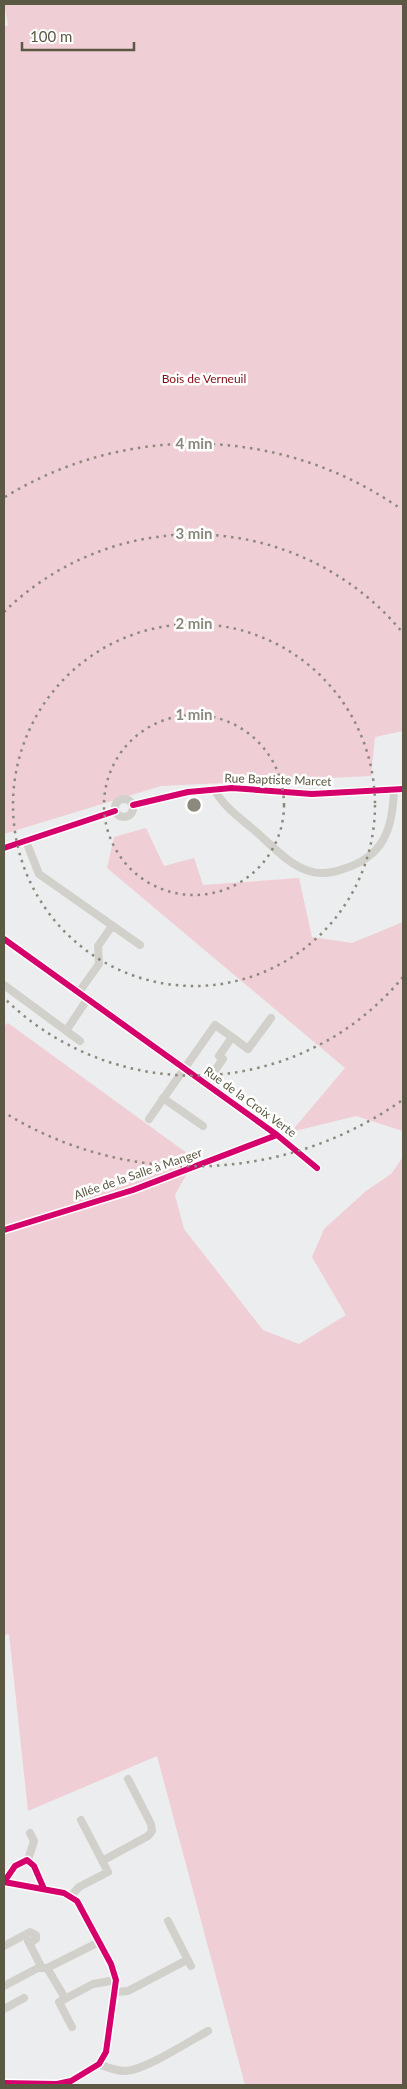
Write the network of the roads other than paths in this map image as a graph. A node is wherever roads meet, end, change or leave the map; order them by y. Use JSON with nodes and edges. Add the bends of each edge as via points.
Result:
{"nodes":[{"id":1,"x":403,"y":788,"type":"edge"},
{"id":2,"x":214,"y":789,"type":"junction"},
{"id":3,"x":394,"y":789,"type":"junction"},
{"id":4,"x":133,"y":805,"type":"junction"},
{"id":5,"x":115,"y":811,"type":"junction"},
{"id":6,"x":26,"y":841,"type":"junction"},
{"id":7,"x":4,"y":848,"type":"edge"},
{"id":8,"x":112,"y":926,"type":"junction"},
{"id":9,"x":4,"y":939,"type":"edge"},
{"id":10,"x":140,"y":944,"type":"dead end"},
{"id":11,"x":4,"y":986,"type":"edge"},
{"id":12,"x":79,"y":992,"type":"junction"},
{"id":13,"x":88,"y":998,"type":"junction"},
{"id":14,"x":271,"y":1018,"type":"dead end"},
{"id":15,"x":66,"y":1031,"type":"junction"},
{"id":16,"x":232,"y":1038,"type":"junction"},
{"id":17,"x":80,"y":1041,"type":"dead end"},
{"id":18,"x":154,"y":1046,"type":"tunnel mouth"},
{"id":19,"x":168,"y":1056,"type":"tunnel mouth"},
{"id":20,"x":184,"y":1068,"type":"junction"},
{"id":21,"x":206,"y":1083,"type":"junction"},
{"id":22,"x":163,"y":1098,"type":"junction"},
{"id":23,"x":149,"y":1119,"type":"dead end"},
{"id":24,"x":203,"y":1126,"type":"dead end"},
{"id":25,"x":277,"y":1135,"type":"junction"},
{"id":26,"x":317,"y":1168,"type":"dead end"},
{"id":27,"x":4,"y":1230,"type":"edge"},
{"id":28,"x":128,"y":1780,"type":"dead end"},
{"id":29,"x":81,"y":1820,"type":"dead end"},
{"id":30,"x":30,"y":1833,"type":"dead end"},
{"id":31,"x":28,"y":1860,"type":"junction"},
{"id":32,"x":102,"y":1861,"type":"junction"},
{"id":33,"x":4,"y":1882,"type":"edge"},
{"id":34,"x":44,"y":1889,"type":"junction"},
{"id":35,"x":70,"y":1897,"type":"junction"},
{"id":36,"x":168,"y":1921,"type":"dead end"},
{"id":37,"x":99,"y":1942,"type":"junction"},
{"id":38,"x":4,"y":1946,"type":"edge"},
{"id":39,"x":44,"y":1968,"type":"junction"},
{"id":40,"x":116,"y":1980,"type":"junction"},
{"id":41,"x":4,"y":1986,"type":"edge"},
{"id":42,"x":115,"y":1992,"type":"junction"},
{"id":43,"x":24,"y":1998,"type":"dead end"},
{"id":44,"x":65,"y":1998,"type":"junction"},
{"id":45,"x":4,"y":2008,"type":"edge"},
{"id":46,"x":72,"y":2027,"type":"dead end"},
{"id":47,"x":208,"y":2032,"type":"dead end"},
{"id":48,"x":100,"y":2064,"type":"junction"},
{"id":49,"x":4,"y":2083,"type":"edge"}],
"edges":[{"from":1,"to":3,"type":"street","name":"Rue Baptiste Marcet"},
{"from":2,"to":3,"type":"street","name":"Rue Baptiste Marcet","via":[[312,794]]},
{"from":2,"to":3,"type":"street","via":[[242,819],[294,864],[310,872],[325,874],[361,862],[379,846],[393,816]]},
{"from":2,"to":4,"type":"street","name":"Rue Baptiste Marcet"},
{"from":4,"to":5,"type":"street","name":"Rue Baptiste Marcet","via":[[127,817]]},
{"from":4,"to":5,"type":"street","name":"Rue Baptiste Marcet","via":[[128,799],[121,799],[116,803]]},
{"from":5,"to":6,"type":"street","name":"Rue Baptiste Marcet"},
{"from":6,"to":7,"type":"street","name":"Rue Baptiste Marcet"},
{"from":6,"to":8,"type":"street","via":[[39,874]]},
{"from":8,"to":10,"type":"street"},
{"from":8,"to":12,"type":"street","via":[[98,946],[99,964]]},
{"from":9,"to":12,"type":"street"},
{"from":11,"to":15,"type":"street"},
{"from":12,"to":13,"type":"street"},
{"from":13,"to":15,"type":"street"},
{"from":13,"to":18,"type":"street"},
{"from":14,"to":16,"type":"street","via":[[248,1049]]},
{"from":15,"to":17,"type":"street"},
{"from":16,"to":20,"type":"street","via":[[215,1025]]},
{"from":16,"to":21,"type":"street","via":[[219,1056],[223,1059]]},
{"from":19,"to":20,"type":"street","name":"Rue de la Croix Verte"},
{"from":20,"to":21,"type":"street","name":"Rue de la Croix Verte"},
{"from":20,"to":22,"type":"street"},
{"from":21,"to":25,"type":"street","name":"Rue de la Croix Verte"},
{"from":22,"to":23,"type":"street"},
{"from":22,"to":24,"type":"street"},
{"from":25,"to":26,"type":"street","name":"Rue de la Croix Verte"},
{"from":25,"to":27,"type":"street","name":"Allée de la Salle à Manger","via":[[133,1190]]},
{"from":28,"to":32,"type":"street","via":[[152,1831]]},
{"from":29,"to":32,"type":"street"},
{"from":30,"to":31,"type":"street","via":[[34,1841]]},
{"from":31,"to":33,"type":"street","via":[[15,1866]]},
{"from":31,"to":34,"type":"street"},
{"from":32,"to":35,"type":"street","via":[[108,1872],[79,1887]]},
{"from":33,"to":34,"type":"street"},
{"from":34,"to":35,"type":"street"},
{"from":35,"to":37,"type":"street","via":[[77,1901]]},
{"from":36,"to":42,"type":"street","via":[[189,1963],[128,1991]]},
{"from":37,"to":39,"type":"street"},
{"from":37,"to":40,"type":"street"},
{"from":38,"to":39,"type":"street","via":[[25,1935]]},
{"from":39,"to":41,"type":"street"},
{"from":39,"to":44,"type":"street"},
{"from":40,"to":42,"type":"street"},
{"from":40,"to":44,"type":"street","via":[[93,1984]]},
{"from":42,"to":48,"type":"street","via":[[106,2052]]},
{"from":43,"to":45,"type":"street"},
{"from":44,"to":46,"type":"street","via":[[59,2002]]},
{"from":47,"to":48,"type":"street","via":[[144,2066],[127,2071],[112,2070]]},
{"from":48,"to":49,"type":"street","via":[[71,2081],[57,2084]]}]}
